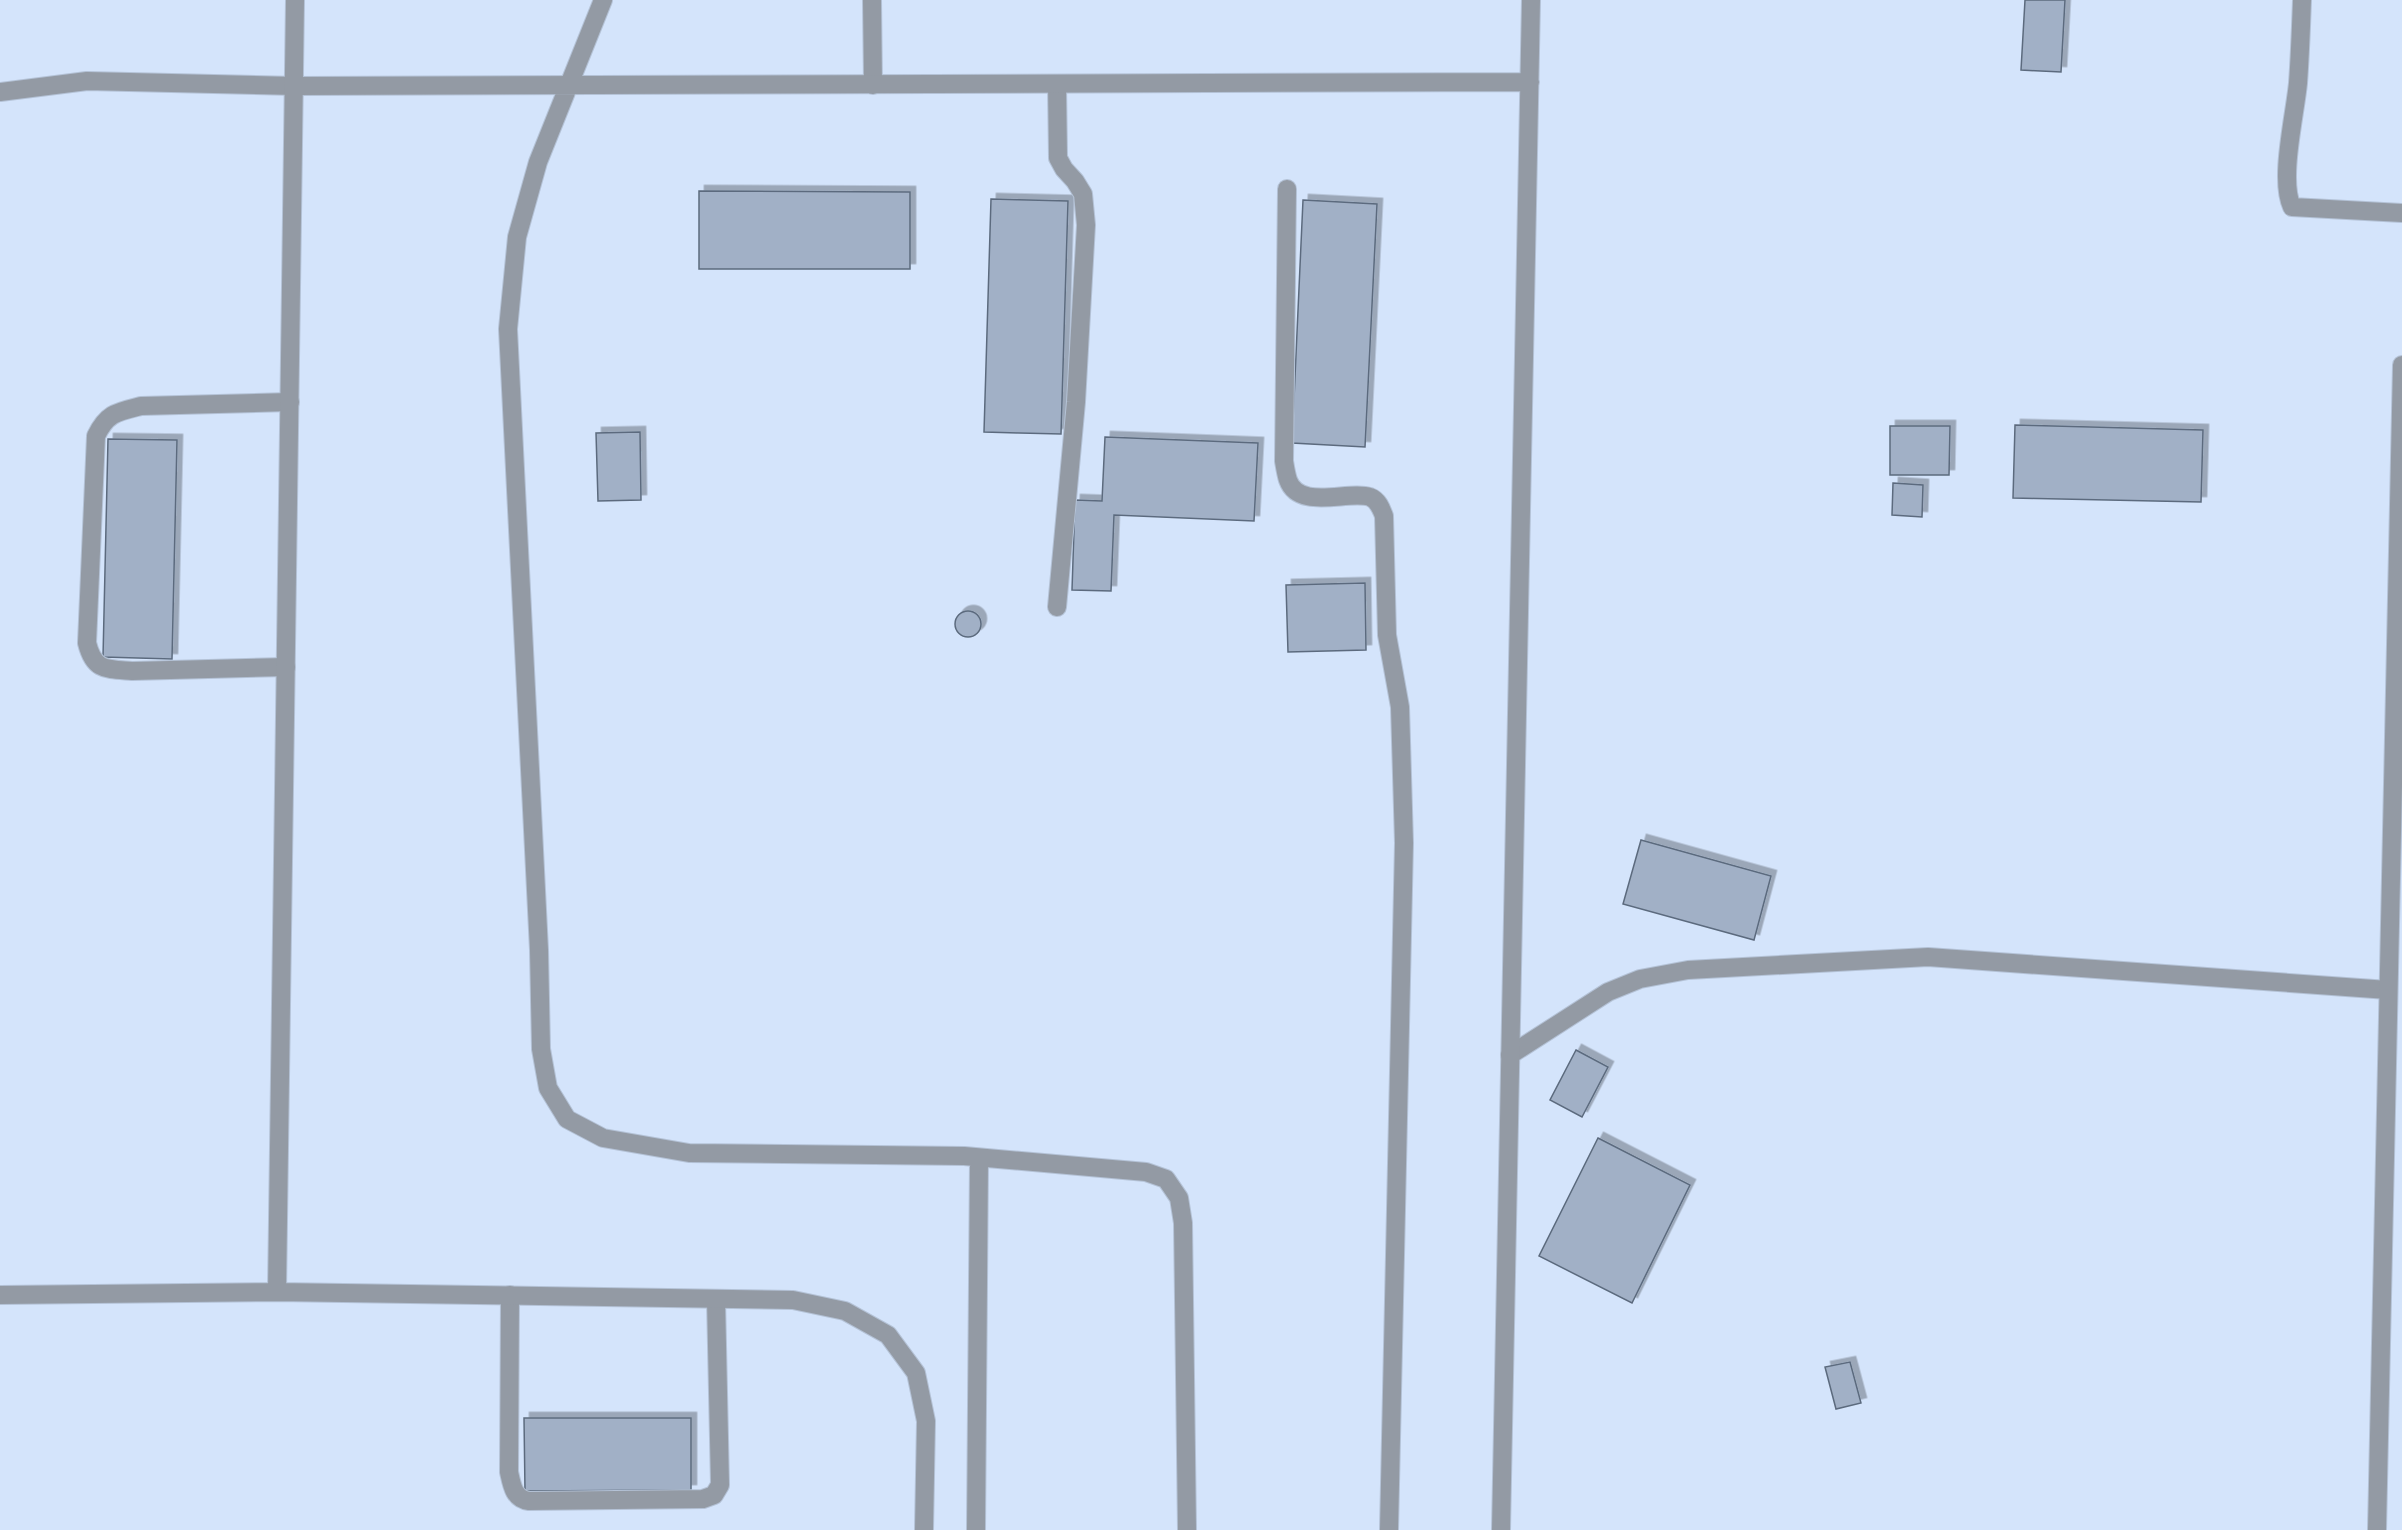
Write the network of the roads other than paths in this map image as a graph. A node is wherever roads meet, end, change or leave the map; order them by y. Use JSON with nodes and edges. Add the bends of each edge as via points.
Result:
{"nodes":[{"id":1,"x":295,"y":0,"type":"edge"},
{"id":2,"x":603,"y":0,"type":"edge"},
{"id":3,"x":872,"y":0,"type":"edge"},
{"id":4,"x":1531,"y":0,"type":"edge"},
{"id":5,"x":2302,"y":0,"type":"edge"},
{"id":6,"x":1530,"y":82,"type":"junction"},
{"id":7,"x":1057,"y":84,"type":"junction"},
{"id":8,"x":873,"y":85,"type":"junction"},
{"id":9,"x":295,"y":86,"type":"junction"},
{"id":10,"x":570,"y":86,"type":"junction"},
{"id":11,"x":0,"y":92,"type":"edge"},
{"id":12,"x":1287,"y":189,"type":"dead end"},
{"id":13,"x":2402,"y":213,"type":"edge"},
{"id":14,"x":2402,"y":364,"type":"edge"},
{"id":15,"x":290,"y":402,"type":"junction"},
{"id":16,"x":1057,"y":607,"type":"dead end"},
{"id":17,"x":286,"y":667,"type":"junction"},
{"id":18,"x":2388,"y":990,"type":"junction"},
{"id":19,"x":1510,"y":1054,"type":"junction"},
{"id":20,"x":979,"y":1158,"type":"junction"},
{"id":21,"x":277,"y":1292,"type":"junction"},
{"id":22,"x":0,"y":1295,"type":"edge"},
{"id":23,"x":510,"y":1295,"type":"junction"},
{"id":24,"x":716,"y":1299,"type":"junction"},
{"id":25,"x":924,"y":1530,"type":"edge"},
{"id":26,"x":976,"y":1530,"type":"edge"},
{"id":27,"x":1187,"y":1530,"type":"edge"},
{"id":28,"x":1389,"y":1530,"type":"edge"},
{"id":29,"x":1501,"y":1530,"type":"edge"},
{"id":30,"x":2376,"y":1530,"type":"edge"}],
"edges":[{"from":1,"to":9,"type":"street"},
{"from":2,"to":10,"type":"street"},
{"from":3,"to":8,"type":"street"},
{"from":4,"to":6,"type":"street"},
{"from":5,"to":13,"type":"street","via":[[2288,199],[2298,209]]},
{"from":6,"to":7,"type":"street"},
{"from":6,"to":19,"type":"street"},
{"from":7,"to":8,"type":"street"},
{"from":7,"to":16,"type":"street","via":[[1058,158],[1083,194],[1086,225],[1076,402]]},
{"from":8,"to":10,"type":"street"},
{"from":9,"to":10,"type":"street"},
{"from":9,"to":11,"type":"street","via":[[87,81]]},
{"from":9,"to":15,"type":"street"},
{"from":10,"to":20,"type":"street","via":[[538,162],[517,237],[508,330],[540,950],[541,1049],[548,1088],[567,1119],[603,1138],[689,1153]]},
{"from":12,"to":28,"type":"street","via":[[1284,461],[1288,481],[1296,492],[1308,496],[1370,497],[1379,504],[1384,516],[1388,635],[1400,707],[1404,843]]},
{"from":14,"to":18,"type":"street"},
{"from":15,"to":17,"type":"street"},
{"from":15,"to":17,"type":"street","via":[[141,406],[118,411],[103,421],[96,436],[87,643],[91,657],[109,669]]},
{"from":17,"to":21,"type":"street"},
{"from":18,"to":19,"type":"street","via":[[1928,957],[1688,970],[1640,979],[1608,992]]},
{"from":18,"to":30,"type":"street"},
{"from":19,"to":29,"type":"street"},
{"from":20,"to":26,"type":"street"},
{"from":20,"to":27,"type":"street","via":[[1146,1172],[1166,1179],[1179,1198],[1183,1223]]},
{"from":21,"to":22,"type":"street"},
{"from":21,"to":23,"type":"street"},
{"from":23,"to":24,"type":"street"},
{"from":23,"to":24,"type":"street","via":[[509,1472],[516,1495],[529,1501],[703,1499],[714,1495],[720,1485]]},
{"from":24,"to":25,"type":"street","via":[[793,1300],[845,1311],[888,1335],[916,1373],[926,1421]]}]}
